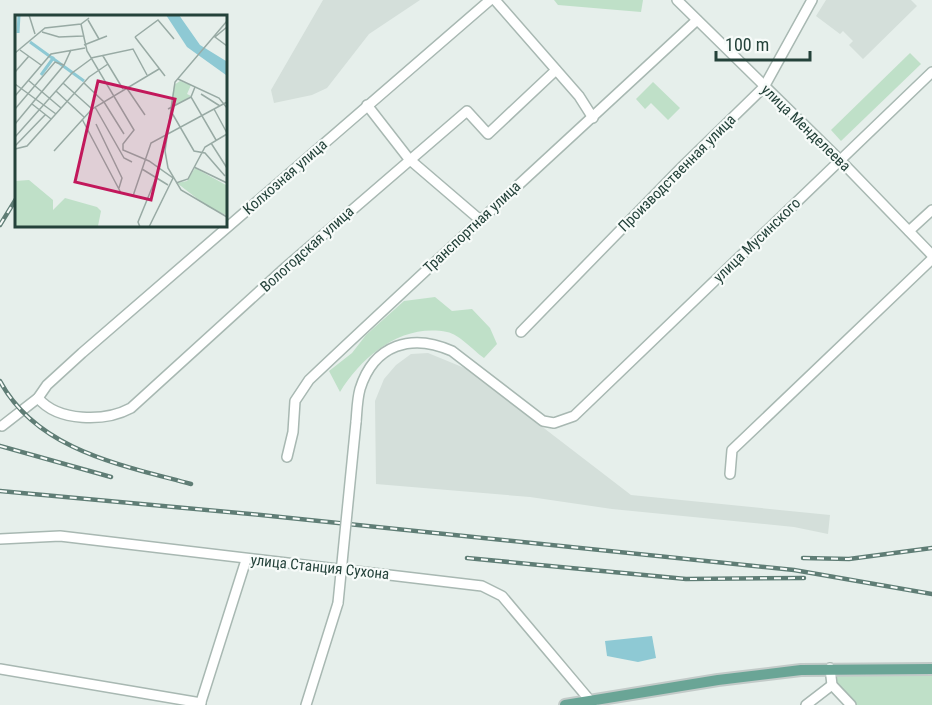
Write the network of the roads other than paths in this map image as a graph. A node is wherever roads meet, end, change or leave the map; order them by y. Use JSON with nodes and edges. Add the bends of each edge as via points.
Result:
{"nodes":[{"id":1,"x":492,"y":0,"type":"edge"},
{"id":2,"x":677,"y":0,"type":"edge"},
{"id":3,"x":812,"y":0,"type":"edge"},
{"id":4,"x":697,"y":20,"type":"junction"},
{"id":5,"x":556,"y":70,"type":"junction"},
{"id":6,"x":932,"y":72,"type":"edge"},
{"id":7,"x":764,"y":87,"type":"junction"},
{"id":8,"x":367,"y":105,"type":"junction"},
{"id":9,"x":593,"y":118,"type":"junction"},
{"id":10,"x":409,"y":159,"type":"junction"},
{"id":11,"x":840,"y":160,"type":"junction"},
{"id":12,"x":932,"y":210,"type":"edge"},
{"id":13,"x":480,"y":219,"type":"junction"},
{"id":14,"x":909,"y":231,"type":"junction"},
{"id":15,"x":932,"y":257,"type":"edge"},
{"id":16,"x":521,"y":332,"type":"dead end"},
{"id":17,"x":38,"y":398,"type":"junction"},
{"id":18,"x":2,"y":426,"type":"dead end"},
{"id":19,"x":287,"y":457,"type":"dead end"},
{"id":20,"x":730,"y":474,"type":"dead end"},
{"id":21,"x":0,"y":539,"type":"edge"},
{"id":22,"x":246,"y":560,"type":"junction"},
{"id":23,"x":830,"y":668,"type":"junction"},
{"id":24,"x":0,"y":669,"type":"edge"},
{"id":25,"x":932,"y":669,"type":"edge"},
{"id":26,"x":832,"y":685,"type":"junction"},
{"id":27,"x":592,"y":703,"type":"edge"},
{"id":28,"x":200,"y":704,"type":"edge"},
{"id":29,"x":306,"y":705,"type":"edge"},
{"id":30,"x":565,"y":705,"type":"edge"},
{"id":31,"x":806,"y":705,"type":"edge"},
{"id":32,"x":851,"y":705,"type":"edge"}],
"edges":[{"from":1,"to":5,"type":"street"},
{"from":1,"to":8,"type":"street","name":"Колхозная улица"},
{"from":2,"to":4,"type":"street","name":"улица Менделеева"},
{"from":3,"to":7,"type":"street","name":"Производственная улица"},
{"from":4,"to":7,"type":"street","name":"улица Менделеева"},
{"from":4,"to":9,"type":"street","name":"Транспортная улица"},
{"from":5,"to":9,"type":"street"},
{"from":5,"to":10,"type":"street","name":"Вологодская улица","via":[[488,135],[467,111]]},
{"from":6,"to":11,"type":"street","name":"улица Мусинского"},
{"from":7,"to":11,"type":"street","name":"улица Менделеева"},
{"from":7,"to":16,"type":"street","name":"Производственная улица"},
{"from":8,"to":10,"type":"street"},
{"from":8,"to":17,"type":"street","name":"Колхозная улица","via":[[82,353]]},
{"from":9,"to":13,"type":"street","name":"Транспортная улица"},
{"from":10,"to":13,"type":"street"},
{"from":10,"to":17,"type":"street","name":"Вологодская улица","via":[[130,408],[87,417],[51,409]]},
{"from":11,"to":14,"type":"street","name":"улица Менделеева"},
{"from":11,"to":29,"type":"street","name":"улица Мусинского","bridge":true,"via":[[582,408],[563,421],[543,421],[526,411],[472,365],[435,343],[397,345],[381,355],[367,371],[360,391],[338,603]]},
{"from":12,"to":14,"type":"street"},
{"from":13,"to":19,"type":"street","name":"Транспортная улица","via":[[309,380],[295,401]]},
{"from":14,"to":15,"type":"street","name":"улица Менделеева"},
{"from":15,"to":20,"type":"street","name":"улица Менделеева","via":[[732,450]]},
{"from":17,"to":18,"type":"street","name":"Колхозная улица"},
{"from":21,"to":22,"type":"street","name":"улица Станция Сухона","via":[[60,536]]},
{"from":22,"to":27,"type":"street","name":"улица Станция Сухона","via":[[493,589]]},
{"from":22,"to":28,"type":"street"},
{"from":23,"to":25,"type":"main road"},
{"from":23,"to":26,"type":"street"},
{"from":23,"to":27,"type":"main road","via":[[718,680]]},
{"from":24,"to":28,"type":"street"},
{"from":26,"to":31,"type":"street"},
{"from":26,"to":32,"type":"street"},
{"from":27,"to":30,"type":"main road"}]}
